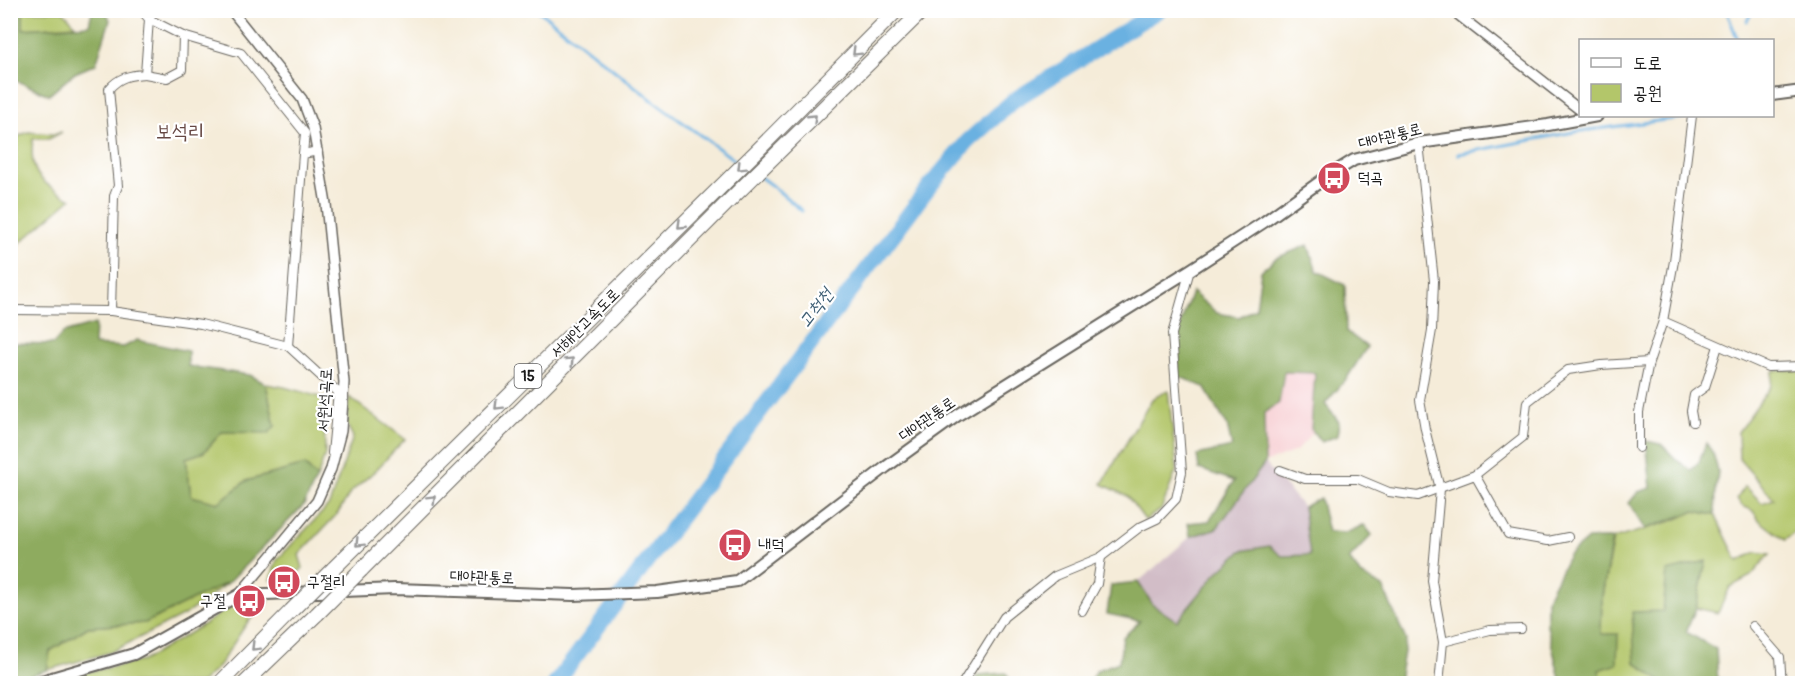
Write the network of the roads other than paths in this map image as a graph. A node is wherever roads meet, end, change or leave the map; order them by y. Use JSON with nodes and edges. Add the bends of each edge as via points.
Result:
{"nodes":[{"id":1,"x":141,"y":10,"type":"edge"},
{"id":2,"x":153,"y":10,"type":"edge"},
{"id":3,"x":231,"y":10,"type":"edge"},
{"id":4,"x":897,"y":10,"type":"edge"},
{"id":5,"x":923,"y":10,"type":"edge"},
{"id":6,"x":1452,"y":10,"type":"edge"},
{"id":7,"x":149,"y":20,"type":"junction"},
{"id":8,"x":183,"y":36,"type":"junction"},
{"id":9,"x":145,"y":74,"type":"junction"},
{"id":10,"x":1803,"y":91,"type":"edge"},
{"id":11,"x":1774,"y":95,"type":"edge"},
{"id":12,"x":1579,"y":108,"type":"edge"},
{"id":13,"x":1583,"y":117,"type":"edge"},
{"id":14,"x":1691,"y":118,"type":"edge"},
{"id":15,"x":309,"y":130,"type":"junction"},
{"id":16,"x":1419,"y":143,"type":"junction"},
{"id":17,"x":318,"y":151,"type":"junction"},
{"id":18,"x":303,"y":154,"type":"junction"},
{"id":19,"x":1190,"y":270,"type":"junction"},
{"id":20,"x":10,"y":310,"type":"edge"},
{"id":21,"x":111,"y":311,"type":"junction"},
{"id":22,"x":1663,"y":321,"type":"junction"},
{"id":23,"x":288,"y":346,"type":"junction"},
{"id":24,"x":1718,"y":346,"type":"junction"},
{"id":25,"x":1649,"y":362,"type":"junction"},
{"id":26,"x":1803,"y":366,"type":"edge"},
{"id":27,"x":1693,"y":422,"type":"dead end"},
{"id":28,"x":1639,"y":448,"type":"dead end"},
{"id":29,"x":330,"y":469,"type":"junction"},
{"id":30,"x":1280,"y":470,"type":"dead end"},
{"id":31,"x":1475,"y":475,"type":"junction"},
{"id":32,"x":1440,"y":489,"type":"junction"},
{"id":33,"x":1568,"y":537,"type":"dead end"},
{"id":34,"x":1101,"y":557,"type":"junction"},
{"id":35,"x":239,"y":595,"type":"junction"},
{"id":36,"x":1082,"y":611,"type":"dead end"},
{"id":37,"x":1753,"y":626,"type":"dead end"},
{"id":38,"x":1521,"y":629,"type":"dead end"},
{"id":39,"x":1443,"y":642,"type":"junction"},
{"id":40,"x":31,"y":684,"type":"edge"},
{"id":41,"x":219,"y":684,"type":"edge"},
{"id":42,"x":244,"y":684,"type":"edge"},
{"id":43,"x":962,"y":684,"type":"edge"},
{"id":44,"x":1439,"y":684,"type":"edge"},
{"id":45,"x":1782,"y":684,"type":"edge"}],
"edges":[{"from":1,"to":7,"type":"street"},
{"from":2,"to":7,"type":"street"},
{"from":3,"to":15,"type":"street","name":"서원석곡로","via":[[302,99]]},
{"from":4,"to":41,"type":"highway","name":"서해안고속도로","number":"15","one_way":true,"bridge":true},
{"from":42,"to":5,"type":"highway","name":"서해안고속도로","number":"15","one_way":true,"bridge":true},
{"from":6,"to":12,"type":"street"},
{"from":7,"to":8,"type":"street"},
{"from":7,"to":9,"type":"street"},
{"from":8,"to":9,"type":"street","via":[[182,70],[167,78]]},
{"from":8,"to":15,"type":"street","via":[[241,53]]},
{"from":9,"to":21,"type":"street","via":[[129,75],[109,89],[118,186],[114,196]]},
{"from":10,"to":11,"type":"main road"},
{"from":13,"to":16,"type":"main road","name":"대야관통로"},
{"from":14,"to":22,"type":"street"},
{"from":15,"to":17,"type":"street","name":"서원석곡로"},
{"from":15,"to":18,"type":"street"},
{"from":16,"to":19,"type":"main road","name":"대야관통로","via":[[1354,160]]},
{"from":16,"to":32,"type":"street","via":[[1434,281],[1432,330],[1420,400]]},
{"from":17,"to":18,"type":"street"},
{"from":17,"to":29,"type":"street","name":"서원석곡로","via":[[344,382],[341,431]]},
{"from":18,"to":23,"type":"street"},
{"from":19,"to":34,"type":"street","via":[[1172,334],[1182,472],[1176,499],[1157,519]]},
{"from":19,"to":35,"type":"main road","name":"대야관통로","via":[[958,415],[737,581],[657,592],[395,589]]},
{"from":20,"to":21,"type":"street"},
{"from":21,"to":23,"type":"street","via":[[201,324]]},
{"from":22,"to":24,"type":"street"},
{"from":22,"to":25,"type":"street"},
{"from":23,"to":29,"type":"street","via":[[338,392]]},
{"from":24,"to":26,"type":"street","via":[[1768,367]]},
{"from":24,"to":27,"type":"street","via":[[1705,387],[1694,395],[1690,411]]},
{"from":25,"to":28,"type":"street","via":[[1639,412]]},
{"from":25,"to":31,"type":"street","via":[[1568,370],[1527,402],[1523,437]]},
{"from":29,"to":35,"type":"street","name":"서원석곡로","via":[[317,501]]},
{"from":30,"to":32,"type":"street","via":[[1305,479],[1358,479],[1389,492],[1418,496]]},
{"from":31,"to":32,"type":"street"},
{"from":31,"to":33,"type":"street","via":[[1508,534],[1548,541]]},
{"from":32,"to":39,"type":"street","via":[[1432,581]]},
{"from":34,"to":36,"type":"street","via":[[1097,584]]},
{"from":34,"to":43,"type":"street","via":[[1055,576],[1004,616]]},
{"from":35,"to":40,"type":"main road","name":"서원석곡로","via":[[134,654]]},
{"from":37,"to":45,"type":"street","via":[[1780,657]]},
{"from":38,"to":39,"type":"street","via":[[1490,630]]},
{"from":39,"to":44,"type":"street"}]}
